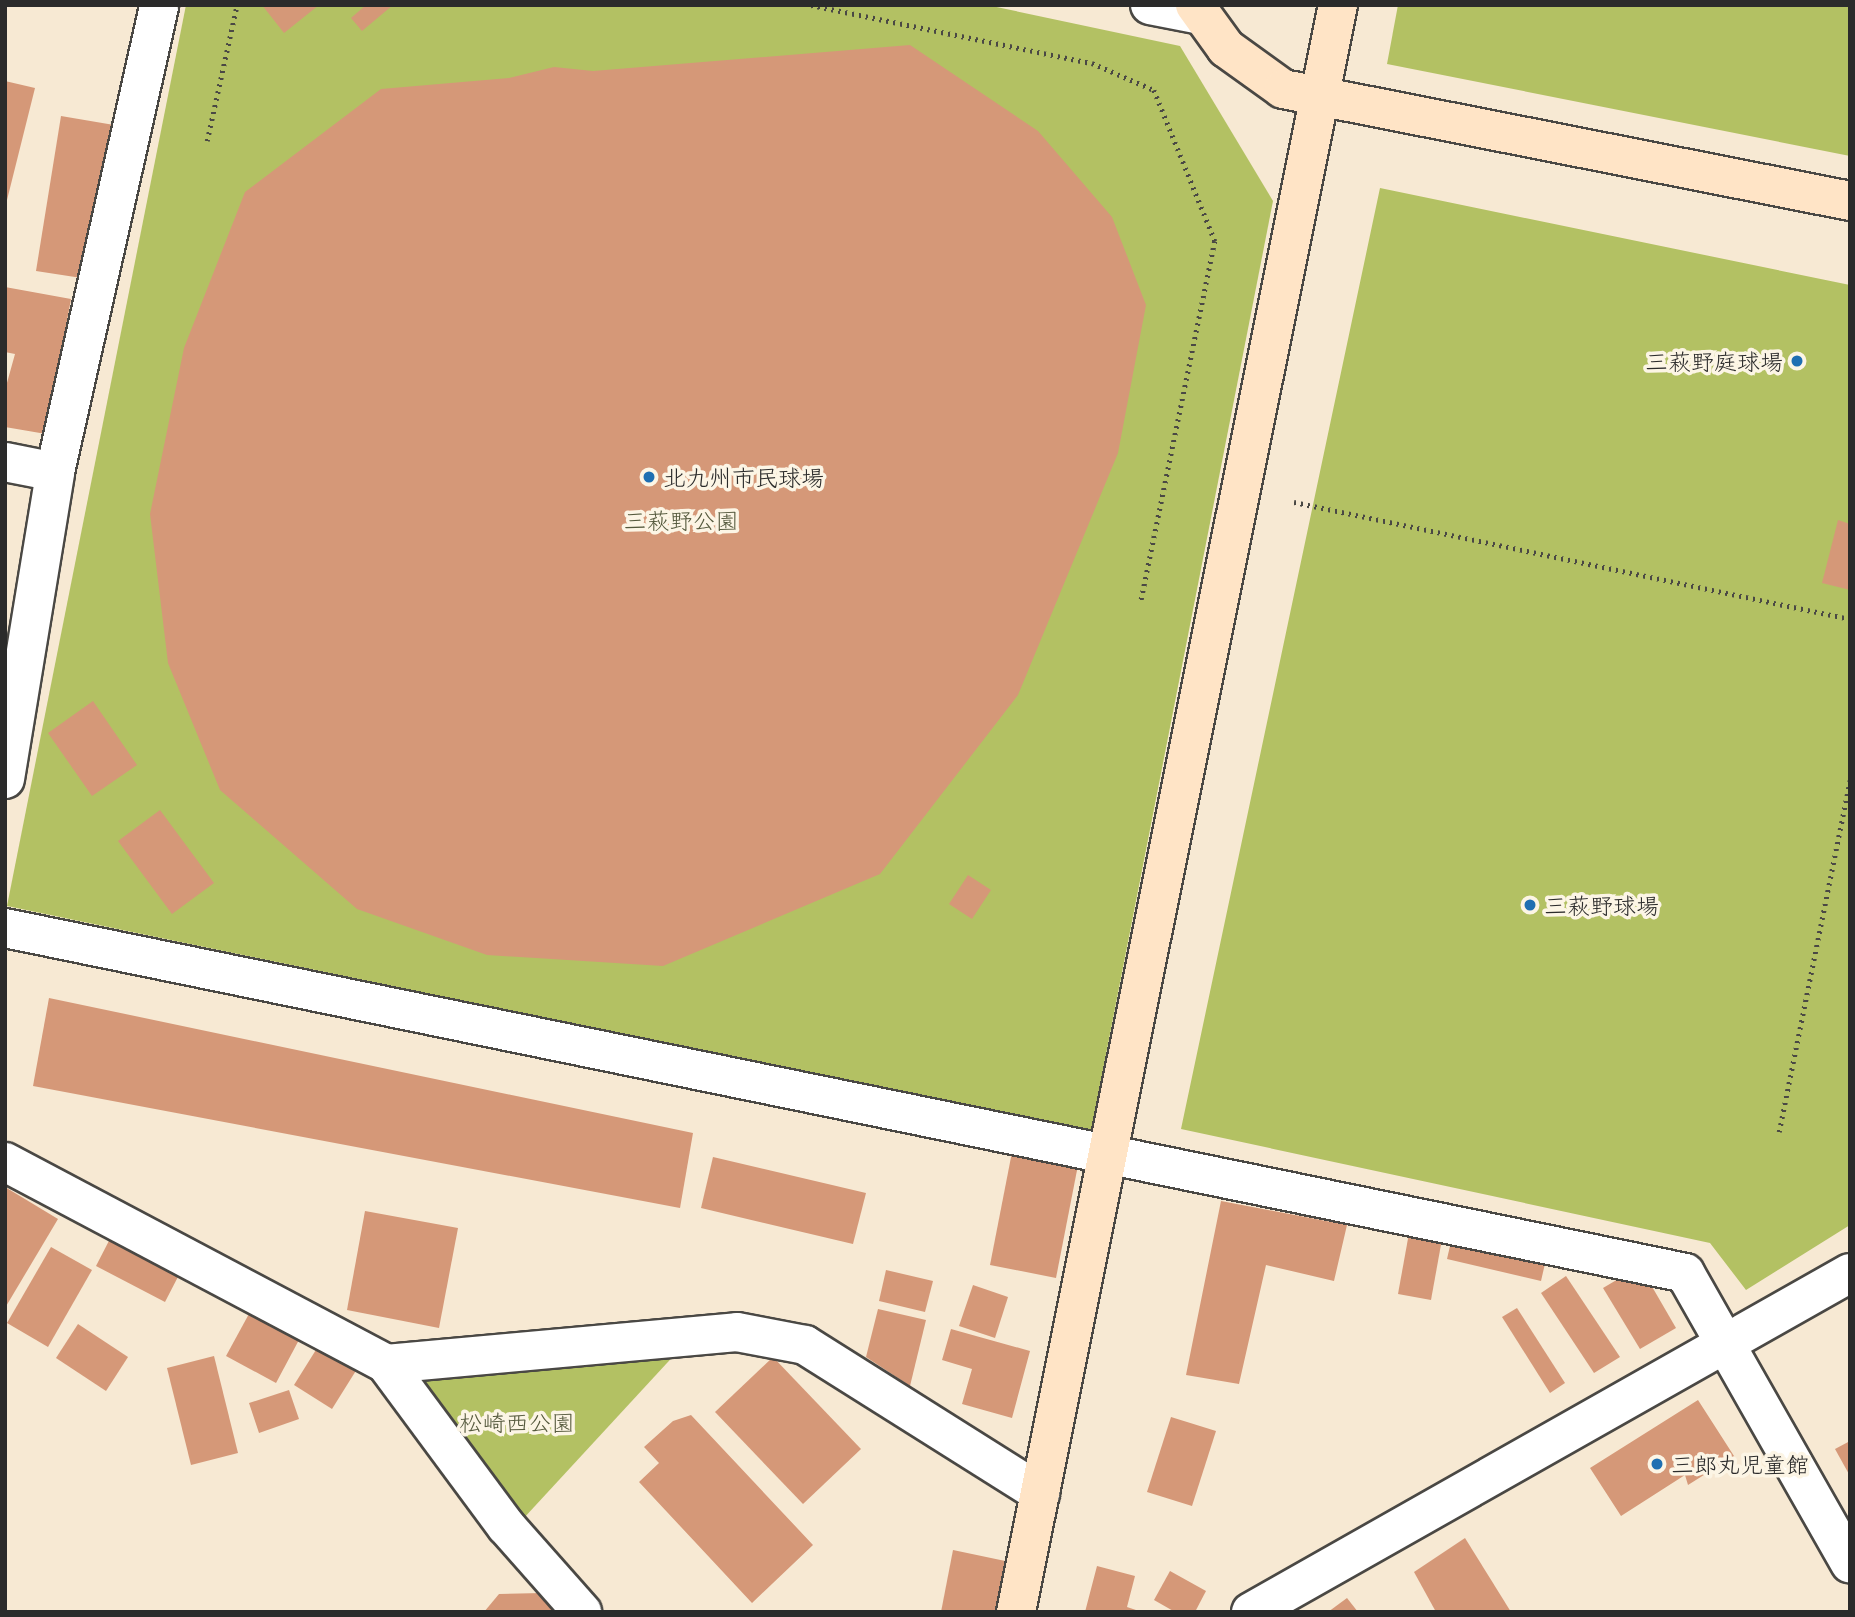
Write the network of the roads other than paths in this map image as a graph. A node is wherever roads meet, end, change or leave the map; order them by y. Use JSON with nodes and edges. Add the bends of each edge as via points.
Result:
{"nodes":[{"id":1,"x":159,"y":5,"type":"edge"},
{"id":2,"x":1150,"y":5,"type":"edge"},
{"id":3,"x":1338,"y":5,"type":"edge"},
{"id":4,"x":1197,"y":10,"type":"edge"},
{"id":5,"x":1318,"y":100,"type":"junction"},
{"id":6,"x":1850,"y":201,"type":"edge"},
{"id":7,"x":5,"y":462,"type":"edge"},
{"id":8,"x":55,"y":472,"type":"junction"},
{"id":9,"x":10,"y":696,"type":"edge"},
{"id":10,"x":5,"y":779,"type":"edge"},
{"id":11,"x":5,"y":928,"type":"edge"},
{"id":12,"x":1107,"y":1153,"type":"junction"},
{"id":13,"x":5,"y":1162,"type":"edge"},
{"id":14,"x":1850,"y":1273,"type":"edge"},
{"id":15,"x":1727,"y":1346,"type":"junction"},
{"id":16,"x":386,"y":1364,"type":"junction"},
{"id":17,"x":1040,"y":1493,"type":"junction"},
{"id":18,"x":1850,"y":1563,"type":"edge"},
{"id":19,"x":582,"y":1612,"type":"edge"},
{"id":20,"x":1016,"y":1612,"type":"edge"},
{"id":21,"x":1251,"y":1612,"type":"edge"}],
"edges":[{"from":1,"to":8,"type":"street"},
{"from":2,"to":4,"type":"street"},
{"from":3,"to":5,"type":"street"},
{"from":4,"to":5,"type":"street","via":[[1254,73]]},
{"from":5,"to":6,"type":"street"},
{"from":5,"to":12,"type":"street"},
{"from":7,"to":8,"type":"street"},
{"from":8,"to":9,"type":"street"},
{"from":9,"to":10,"type":"street"},
{"from":11,"to":12,"type":"street"},
{"from":12,"to":15,"type":"street","via":[[1685,1273]]},
{"from":12,"to":17,"type":"street"},
{"from":13,"to":16,"type":"street"},
{"from":14,"to":15,"type":"street"},
{"from":15,"to":18,"type":"street"},
{"from":15,"to":21,"type":"street"},
{"from":16,"to":17,"type":"street","via":[[737,1332],[805,1345]]},
{"from":16,"to":19,"type":"street","via":[[506,1526]]},
{"from":17,"to":20,"type":"street"}]}
